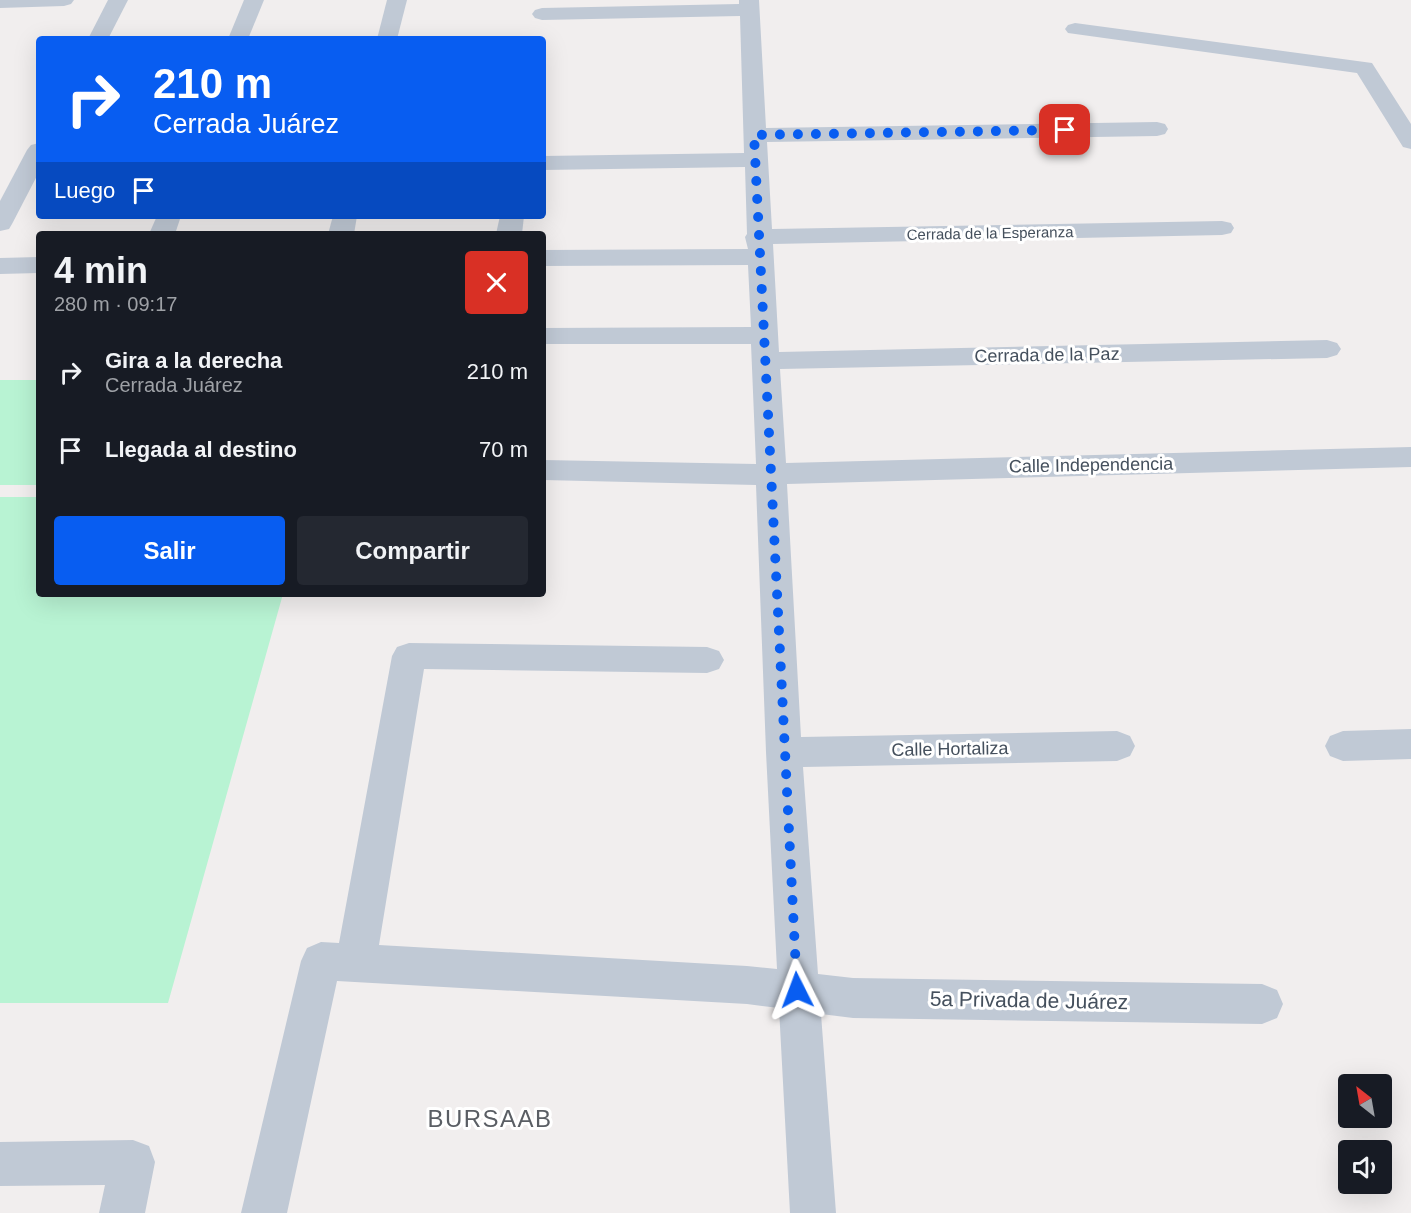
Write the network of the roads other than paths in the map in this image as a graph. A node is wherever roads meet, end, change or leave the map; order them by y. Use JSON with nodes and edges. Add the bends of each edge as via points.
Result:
{"nodes":[{"id":1,"x":64,"y":0,"type":"edge"},
{"id":2,"x":118,"y":0,"type":"edge"},
{"id":3,"x":254,"y":0,"type":"edge"},
{"id":4,"x":397,"y":0,"type":"edge"},
{"id":5,"x":0,"y":2,"type":"edge"},
{"id":6,"x":749,"y":5,"type":"edge"},
{"id":7,"x":542,"y":14,"type":"dead end"},
{"id":8,"x":1075,"y":29,"type":"dead end"},
{"id":9,"x":100,"y":36,"type":"edge"},
{"id":10,"x":239,"y":36,"type":"edge"},
{"id":11,"x":388,"y":36,"type":"edge"},
{"id":12,"x":1156,"y":129,"type":"dead end"},
{"id":13,"x":1411,"y":142,"type":"edge"},
{"id":14,"x":754,"y":147,"type":"junction"},
{"id":15,"x":36,"y":156,"type":"edge"},
{"id":16,"x":546,"y":163,"type":"edge"},
{"id":17,"x":0,"y":224,"type":"edge"},
{"id":18,"x":1222,"y":228,"type":"dead end"},
{"id":19,"x":759,"y":247,"type":"junction"},
{"id":20,"x":546,"y":258,"type":"edge"},
{"id":21,"x":36,"y":265,"type":"edge"},
{"id":22,"x":0,"y":266,"type":"edge"},
{"id":23,"x":546,"y":336,"type":"edge"},
{"id":24,"x":766,"y":348,"type":"junction"},
{"id":25,"x":1327,"y":349,"type":"dead end"},
{"id":26,"x":1411,"y":457,"type":"edge"},
{"id":27,"x":546,"y":470,"type":"edge"},
{"id":28,"x":771,"y":473,"type":"junction"},
{"id":29,"x":707,"y":660,"type":"dead end"},
{"id":30,"x":1411,"y":744,"type":"edge"},
{"id":31,"x":1117,"y":746,"type":"dead end"},
{"id":32,"x":1343,"y":746,"type":"dead end"},
{"id":33,"x":784,"y":752,"type":"junction"},
{"id":34,"x":356,"y":962,"type":"junction"},
{"id":35,"x":797,"y":990,"type":"junction"},
{"id":36,"x":1262,"y":1004,"type":"dead end"},
{"id":37,"x":0,"y":1164,"type":"edge"},
{"id":38,"x":122,"y":1213,"type":"edge"},
{"id":39,"x":264,"y":1213,"type":"edge"},
{"id":40,"x":813,"y":1213,"type":"edge"}],
"edges":[{"from":1,"to":5,"type":"street"},
{"from":2,"to":9,"type":"street"},
{"from":3,"to":10,"type":"street"},
{"from":4,"to":11,"type":"street"},
{"from":6,"to":7,"type":"street"},
{"from":6,"to":14,"type":"street"},
{"from":8,"to":13,"type":"street","via":[[1364,68]]},
{"from":12,"to":14,"type":"street"},
{"from":14,"to":16,"type":"street"},
{"from":14,"to":19,"type":"street"},
{"from":15,"to":17,"type":"street"},
{"from":18,"to":19,"type":"street","name":"Cerrada de la Esperanza"},
{"from":19,"to":20,"type":"street","name":"Cerrada de la Esperanza"},
{"from":19,"to":24,"type":"street"},
{"from":21,"to":22,"type":"street"},
{"from":23,"to":24,"type":"street","name":"Cerrada de la Paz"},
{"from":24,"to":25,"type":"street","name":"Cerrada de la Paz"},
{"from":24,"to":28,"type":"street"},
{"from":26,"to":28,"type":"street","name":"Calle Independencia"},
{"from":27,"to":28,"type":"street","name":"Calle Independencia","via":[[724,476]]},
{"from":28,"to":33,"type":"street"},
{"from":29,"to":34,"type":"street","via":[[409,656]]},
{"from":30,"to":32,"type":"street"},
{"from":31,"to":33,"type":"street","name":"Calle Hortaliza"},
{"from":33,"to":35,"type":"street"},
{"from":34,"to":35,"type":"street","name":"5a Privada de Juárez"},
{"from":34,"to":39,"type":"street","name":"5a Privada de Juárez","via":[[321,961]]},
{"from":35,"to":36,"type":"street","name":"5a Privada de Juárez","via":[[853,998]]},
{"from":35,"to":40,"type":"street"},
{"from":37,"to":38,"type":"street","via":[[133,1162]]}]}
